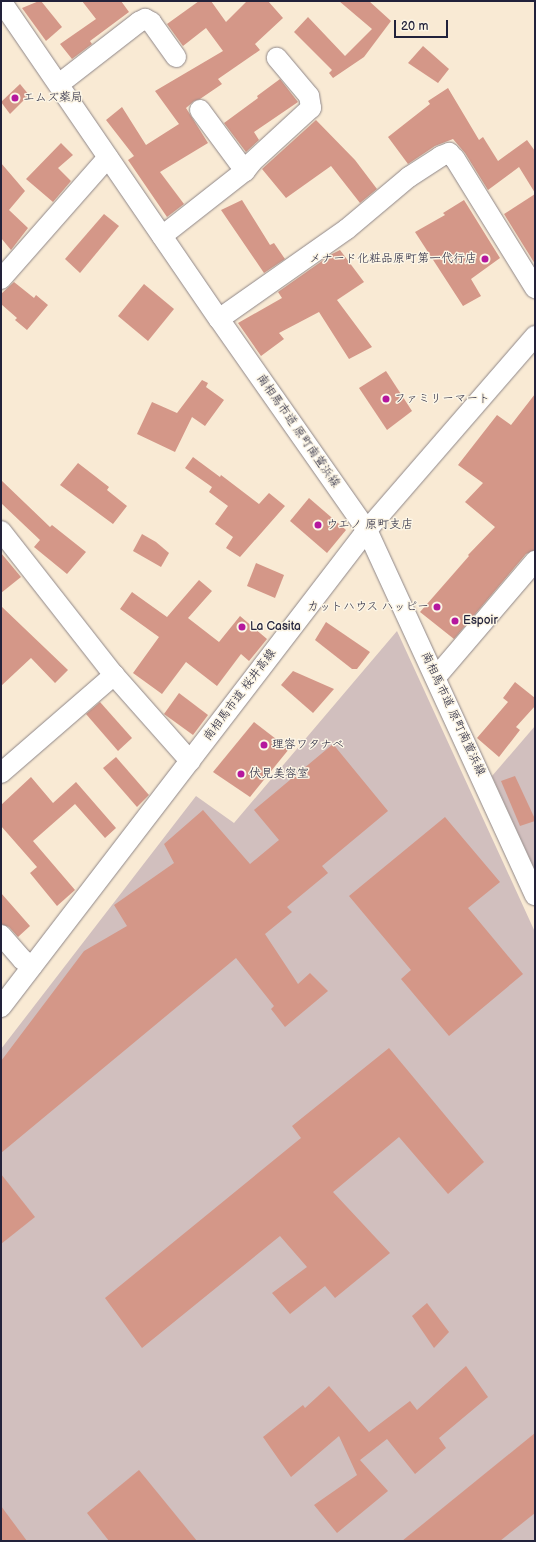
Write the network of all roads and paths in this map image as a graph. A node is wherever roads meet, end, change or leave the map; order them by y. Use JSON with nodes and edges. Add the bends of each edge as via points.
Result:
{"nodes":[{"id":1,"x":5,"y":2,"type":"edge"},
{"id":2,"x":176,"y":57,"type":"dead end"},
{"id":3,"x":277,"y":58,"type":"dead end"},
{"id":4,"x":59,"y":84,"type":"junction"},
{"id":5,"x":200,"y":110,"type":"dead end"},
{"id":6,"x":108,"y":157,"type":"junction"},
{"id":7,"x":245,"y":171,"type":"junction"},
{"id":8,"x":162,"y":236,"type":"junction"},
{"id":9,"x":1,"y":279,"type":"edge"},
{"id":10,"x":535,"y":288,"type":"edge"},
{"id":11,"x":219,"y":319,"type":"junction"},
{"id":12,"x":535,"y":336,"type":"edge"},
{"id":13,"x":367,"y":530,"type":"junction"},
{"id":14,"x":1,"y":531,"type":"edge"},
{"id":15,"x":535,"y":561,"type":"edge"},
{"id":16,"x":114,"y":675,"type":"junction"},
{"id":17,"x":436,"y":677,"type":"junction"},
{"id":18,"x":190,"y":761,"type":"junction"},
{"id":19,"x":1,"y":773,"type":"edge"},
{"id":20,"x":535,"y":895,"type":"edge"},
{"id":21,"x":1,"y":936,"type":"edge"},
{"id":22,"x":32,"y":966,"type":"junction"},
{"id":23,"x":1,"y":1006,"type":"edge"}],
"edges":[{"from":1,"to":4,"type":"street","name":"南相馬市道 原町南萱浜線"},
{"from":2,"to":4,"type":"street","via":[[151,22],[145,19]]},
{"from":3,"to":7,"type":"street","via":[[309,96],[311,108]]},
{"from":4,"to":6,"type":"street","name":"南相馬市道 原町南萱浜線"},
{"from":5,"to":7,"type":"street"},
{"from":6,"to":8,"type":"street","name":"南相馬市道 原町南萱浜線"},
{"from":6,"to":9,"type":"street"},
{"from":7,"to":8,"type":"street"},
{"from":8,"to":11,"type":"street","name":"南相馬市道 原町南萱浜線"},
{"from":10,"to":11,"type":"street","via":[[455,159],[449,154],[441,156],[409,177],[347,229]]},
{"from":11,"to":13,"type":"street","name":"南相馬市道 原町南萱浜線"},
{"from":12,"to":13,"type":"street","name":"南相馬市道 桜井高線"},
{"from":13,"to":17,"type":"street","name":"南相馬市道 原町南萱浜線"},
{"from":13,"to":18,"type":"street","name":"南相馬市道 桜井高線"},
{"from":14,"to":16,"type":"street"},
{"from":15,"to":17,"type":"street"},
{"from":16,"to":18,"type":"street"},
{"from":16,"to":19,"type":"street"},
{"from":17,"to":20,"type":"street","name":"南相馬市道 原町南萱浜線"},
{"from":18,"to":22,"type":"street","name":"南相馬市道 桜井高線"},
{"from":21,"to":22,"type":"street"},
{"from":22,"to":23,"type":"street","name":"南相馬市道 桜井高線"}]}
